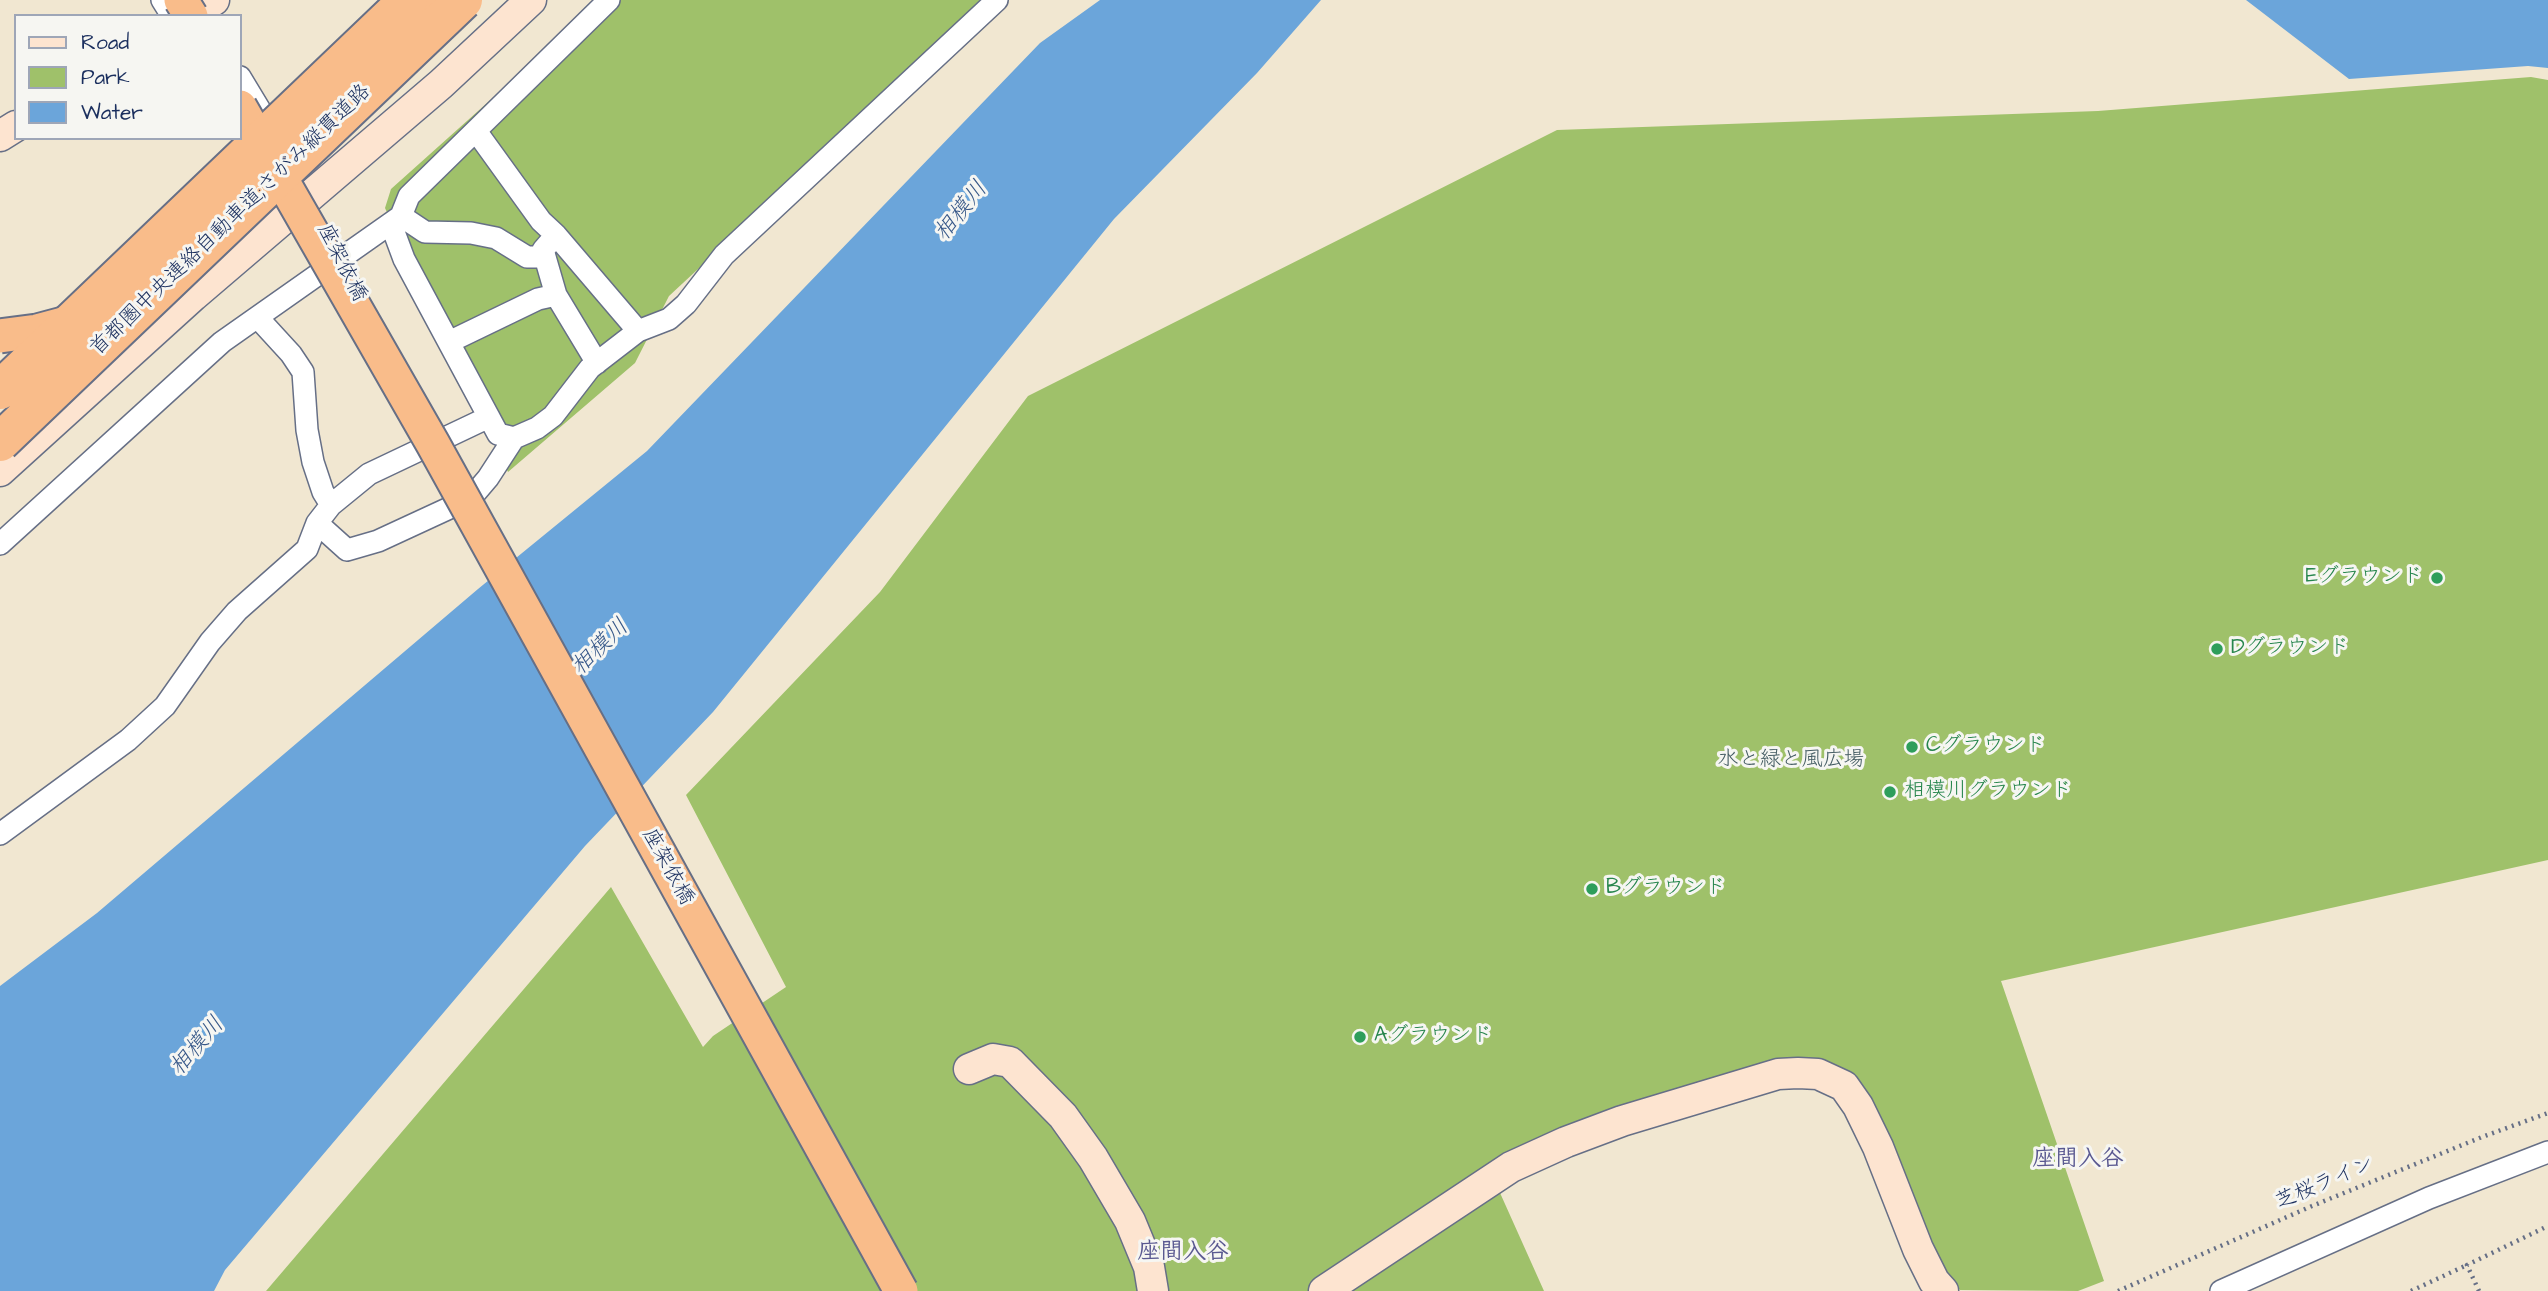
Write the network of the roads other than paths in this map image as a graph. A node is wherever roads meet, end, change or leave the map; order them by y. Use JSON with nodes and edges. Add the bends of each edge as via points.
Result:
{"nodes":[{"id":1,"x":162,"y":0,"type":"edge"},
{"id":2,"x":408,"y":0,"type":"edge"},
{"id":3,"x":432,"y":0,"type":"edge"},
{"id":4,"x":463,"y":0,"type":"edge"},
{"id":5,"x":531,"y":0,"type":"edge"},
{"id":6,"x":610,"y":0,"type":"edge"},
{"id":7,"x":997,"y":0,"type":"edge"},
{"id":8,"x":193,"y":9,"type":"edge"},
{"id":9,"x":242,"y":79,"type":"edge"},
{"id":10,"x":242,"y":92,"type":"edge"},
{"id":11,"x":242,"y":110,"type":"edge"},
{"id":12,"x":242,"y":130,"type":"edge"},
{"id":13,"x":476,"y":131,"type":"junction"},
{"id":14,"x":279,"y":165,"type":"junction"},
{"id":15,"x":312,"y":195,"type":"junction"},
{"id":16,"x":288,"y":215,"type":"junction"},
{"id":17,"x":396,"y":220,"type":"junction"},
{"id":18,"x":556,"y":235,"type":"junction"},
{"id":19,"x":545,"y":257,"type":"junction"},
{"id":20,"x":556,"y":295,"type":"junction"},
{"id":21,"x":258,"y":318,"type":"junction"},
{"id":22,"x":638,"y":331,"type":"junction"},
{"id":23,"x":0,"y":336,"type":"edge"},
{"id":24,"x":449,"y":342,"type":"junction"},
{"id":25,"x":597,"y":363,"type":"junction"},
{"id":26,"x":0,"y":390,"type":"edge"},
{"id":27,"x":489,"y":417,"type":"junction"},
{"id":28,"x":514,"y":438,"type":"junction"},
{"id":29,"x":0,"y":442,"type":"edge"},
{"id":30,"x":0,"y":471,"type":"edge"},
{"id":31,"x":331,"y":505,"type":"junction"},
{"id":32,"x":317,"y":523,"type":"junction"},
{"id":33,"x":0,"y":544,"type":"edge"},
{"id":34,"x":0,"y":834,"type":"edge"},
{"id":35,"x":969,"y":1069,"type":"dead end"},
{"id":36,"x":2548,"y":1153,"type":"edge"},
{"id":37,"x":901,"y":1291,"type":"edge"},
{"id":38,"x":1153,"y":1291,"type":"edge"},
{"id":39,"x":1324,"y":1291,"type":"edge"},
{"id":40,"x":1943,"y":1291,"type":"edge"},
{"id":41,"x":2221,"y":1291,"type":"edge"}],
"edges":[{"from":1,"to":8,"type":"street"},
{"from":2,"to":26,"type":"highway","name":"首都圏中央連絡自動車道;さがみ縦貫道路","bridge":true},
{"from":3,"to":14,"type":"main road","bridge":true,"via":[[405,43]]},
{"from":4,"to":29,"type":"highway","name":"首都圏中央連絡自動車道;さがみ縦貫道路","bridge":true},
{"from":5,"to":15,"type":"street"},
{"from":6,"to":13,"type":"street"},
{"from":7,"to":22,"type":"street","via":[[724,255],[669,319]]},
{"from":9,"to":15,"type":"street"},
{"from":10,"to":14,"type":"main road","name":"座架依橋"},
{"from":11,"to":14,"type":"main road","name":"座架依橋","bridge":true},
{"from":12,"to":16,"type":"street"},
{"from":13,"to":17,"type":"street","via":[[409,196]]},
{"from":13,"to":18,"type":"street"},
{"from":14,"to":23,"type":"main road","bridge":true,"via":[[133,293],[104,312]]},
{"from":14,"to":37,"type":"main road","name":"座架依橋","bridge":true,"via":[[322,225],[433,444]]},
{"from":15,"to":16,"type":"street"},
{"from":16,"to":30,"type":"street"},
{"from":17,"to":19,"type":"street","via":[[425,232],[496,238],[527,257]]},
{"from":17,"to":21,"type":"street"},
{"from":17,"to":24,"type":"street","via":[[404,259]]},
{"from":18,"to":19,"type":"street","via":[[543,250]]},
{"from":18,"to":22,"type":"street"},
{"from":19,"to":20,"type":"street"},
{"from":20,"to":24,"type":"street","via":[[538,299]]},
{"from":20,"to":25,"type":"street"},
{"from":21,"to":31,"type":"street","via":[[303,372],[313,462]]},
{"from":21,"to":33,"type":"street","via":[[222,342]]},
{"from":22,"to":25,"type":"street"},
{"from":24,"to":27,"type":"street"},
{"from":25,"to":28,"type":"street","via":[[553,415]]},
{"from":27,"to":28,"type":"street","via":[[498,434]]},
{"from":27,"to":31,"type":"street","via":[[369,474]]},
{"from":28,"to":32,"type":"street","via":[[471,498],[377,541],[347,550]]},
{"from":31,"to":32,"type":"street"},
{"from":32,"to":34,"type":"street","via":[[307,549],[237,611],[165,706],[128,740]]},
{"from":35,"to":38,"type":"street","via":[[993,1059],[1010,1062],[1063,1116],[1130,1221],[1149,1267]]},
{"from":36,"to":41,"type":"street","via":[[2428,1198]]},
{"from":39,"to":40,"type":"street","via":[[1511,1167],[1622,1121],[1778,1074],[1798,1073],[1818,1074],[1844,1086],[1858,1106],[1918,1249]]}]}
